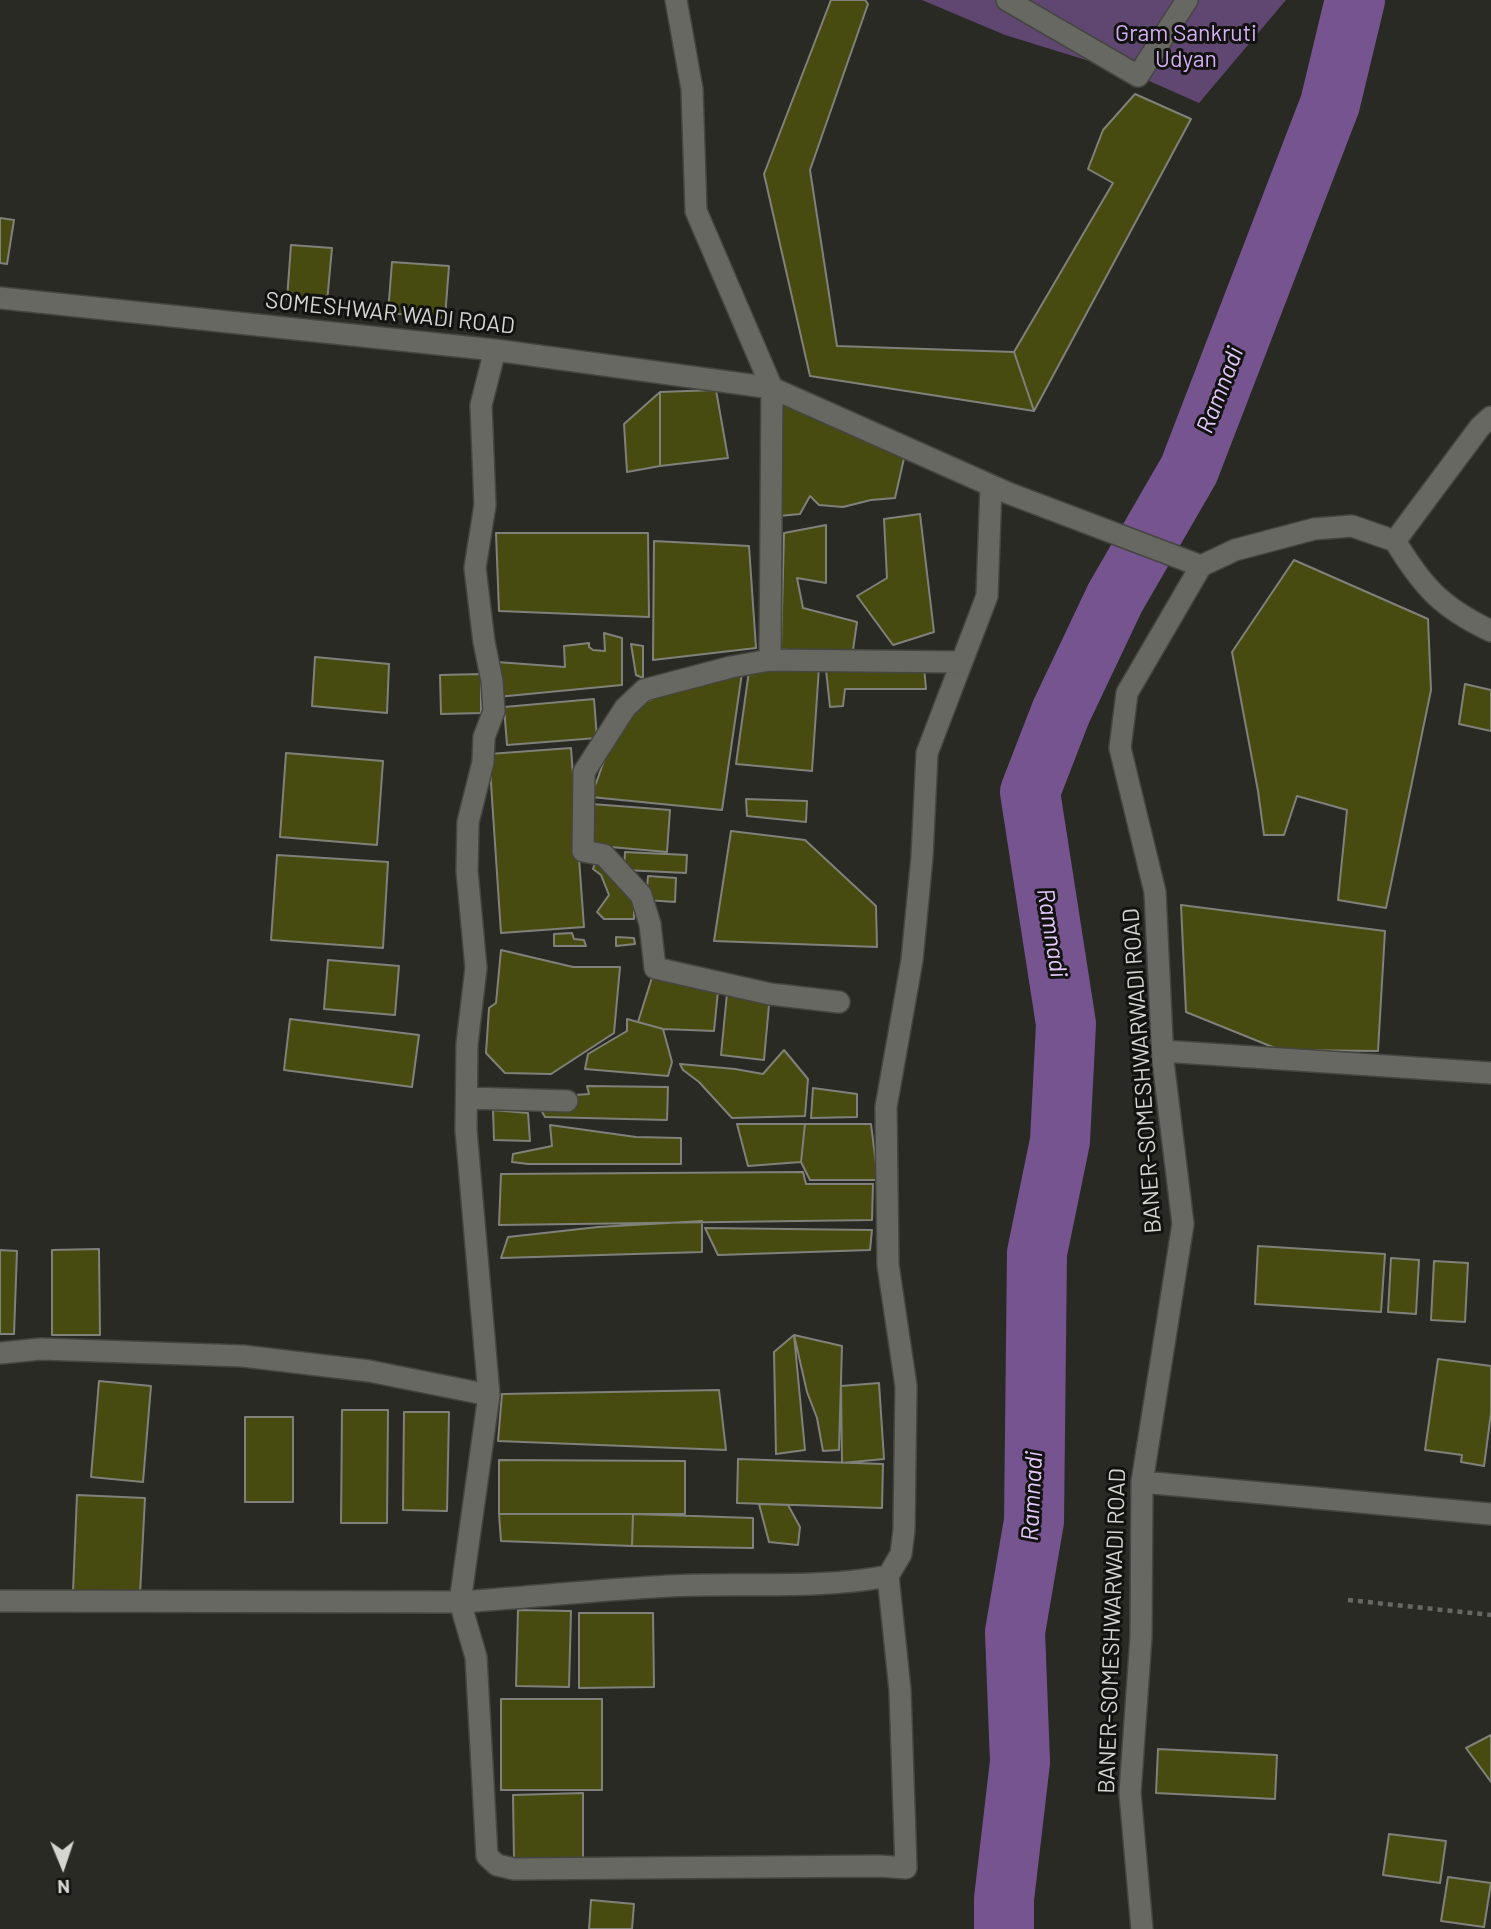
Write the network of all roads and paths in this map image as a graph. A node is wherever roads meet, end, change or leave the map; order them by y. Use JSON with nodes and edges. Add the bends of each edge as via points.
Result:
{"nodes":[{"id":1,"x":676,"y":0,"type":"edge"},
{"id":2,"x":1007,"y":0,"type":"edge"},
{"id":3,"x":1187,"y":0,"type":"edge"},
{"id":4,"x":0,"y":298,"type":"edge"},
{"id":5,"x":495,"y":350,"type":"junction"},
{"id":6,"x":772,"y":388,"type":"junction"},
{"id":7,"x":1491,"y":417,"type":"edge"},
{"id":8,"x":999,"y":490,"type":"junction"},
{"id":9,"x":1395,"y":541,"type":"junction"},
{"id":10,"x":1201,"y":566,"type":"junction"},
{"id":11,"x":1491,"y":631,"type":"edge"},
{"id":12,"x":770,"y":660,"type":"junction"},
{"id":13,"x":961,"y":662,"type":"junction"},
{"id":14,"x":839,"y":1002,"type":"dead end"},
{"id":15,"x":1163,"y":1051,"type":"junction"},
{"id":16,"x":1491,"y":1073,"type":"edge"},
{"id":17,"x":468,"y":1098,"type":"junction"},
{"id":18,"x":567,"y":1101,"type":"dead end"},
{"id":19,"x":0,"y":1353,"type":"edge"},
{"id":20,"x":489,"y":1395,"type":"junction"},
{"id":21,"x":1142,"y":1482,"type":"junction"},
{"id":22,"x":1491,"y":1514,"type":"edge"},
{"id":23,"x":888,"y":1576,"type":"junction"},
{"id":24,"x":1348,"y":1600,"type":"dead end"},
{"id":25,"x":0,"y":1601,"type":"edge"},
{"id":26,"x":460,"y":1602,"type":"junction"},
{"id":27,"x":1491,"y":1615,"type":"edge"},
{"id":28,"x":1142,"y":1929,"type":"edge"}],
"edges":[{"from":1,"to":6,"type":"street","via":[[692,89],[696,211]]},
{"from":2,"to":3,"type":"street","via":[[1138,76]]},
{"from":4,"to":5,"type":"street","name":"SOMESHWAR WADI ROAD"},
{"from":5,"to":6,"type":"street","name":"SOMESHWAR WADI ROAD"},
{"from":5,"to":17,"type":"street","via":[[481,405],[485,505],[475,568],[494,711],[484,737],[483,762],[468,822],[467,872],[476,968],[467,1044]]},
{"from":6,"to":8,"type":"street","name":"SOMESHWAR WADI ROAD"},
{"from":6,"to":12,"type":"street"},
{"from":7,"to":9,"type":"street"},
{"from":8,"to":10,"type":"street","name":"SOMESHWAR WADI ROAD"},
{"from":8,"to":13,"type":"street","via":[[987,596]]},
{"from":9,"to":10,"type":"street","via":[[1352,526],[1314,529],[1235,550]]},
{"from":9,"to":11,"type":"street","via":[[1440,602]]},
{"from":10,"to":15,"type":"street","name":"BANER-SOMESHWARWADI ROAD","via":[[1127,693],[1120,748],[1155,892]]},
{"from":12,"to":13,"type":"street"},
{"from":12,"to":14,"type":"street","via":[[644,690],[625,708],[584,772],[583,851],[604,855],[641,895],[650,925],[654,968],[770,993]]},
{"from":13,"to":23,"type":"street","via":[[927,753],[912,960],[886,1107],[888,1265],[906,1386],[905,1530],[901,1554]]},
{"from":15,"to":16,"type":"street"},
{"from":15,"to":21,"type":"street","name":"BANER-SOMESHWARWADI ROAD","via":[[1184,1224]]},
{"from":17,"to":18,"type":"street"},
{"from":17,"to":20,"type":"street","via":[[466,1130]]},
{"from":19,"to":20,"type":"street","via":[[41,1349],[243,1356],[369,1371]]},
{"from":20,"to":26,"type":"street"},
{"from":21,"to":22,"type":"street"},
{"from":21,"to":28,"type":"street","name":"BANER-SOMESHWARWADI ROAD","via":[[1141,1637],[1130,1793]]},
{"from":23,"to":26,"type":"street","via":[[837,1583],[669,1586]]},
{"from":23,"to":26,"type":"street","via":[[900,1690],[906,1868],[514,1869],[497,1865],[488,1856],[476,1657]]},
{"from":24,"to":27,"type":"path"},
{"from":25,"to":26,"type":"street"}]}
